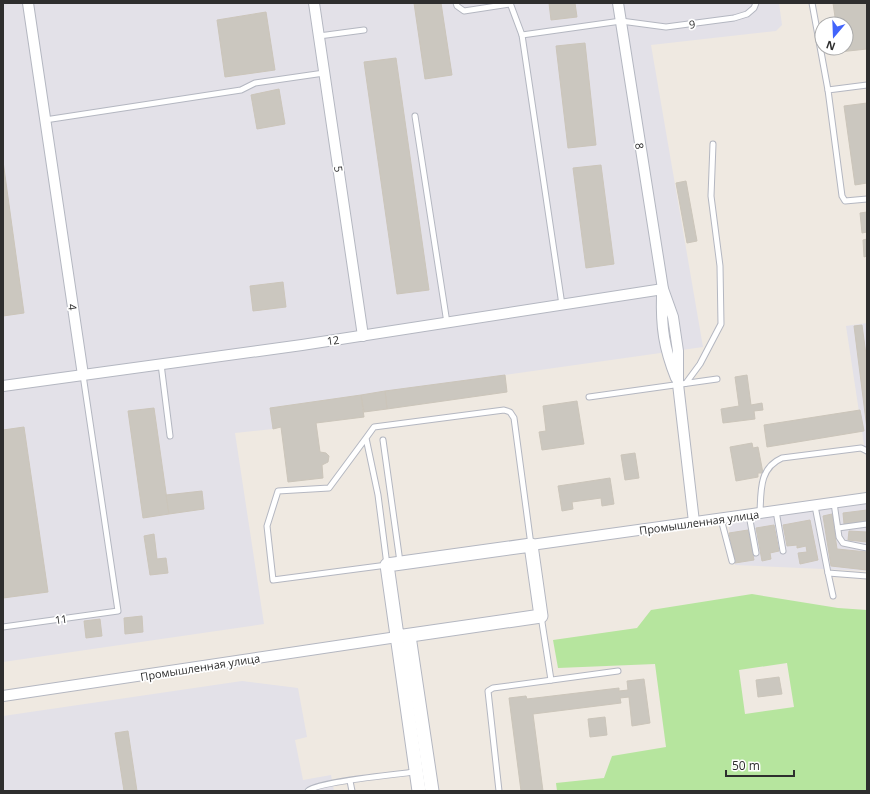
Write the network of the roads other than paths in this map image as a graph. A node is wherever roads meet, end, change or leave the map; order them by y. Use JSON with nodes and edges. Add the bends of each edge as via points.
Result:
{"nodes":[{"id":1,"x":28,"y":3,"type":"edge"},
{"id":2,"x":314,"y":3,"type":"edge"},
{"id":3,"x":456,"y":3,"type":"edge"},
{"id":4,"x":618,"y":3,"type":"edge"},
{"id":5,"x":756,"y":3,"type":"edge"},
{"id":6,"x":812,"y":3,"type":"edge"},
{"id":7,"x":510,"y":4,"type":"edge"},
{"id":8,"x":621,"y":22,"type":"junction"},
{"id":9,"x":364,"y":30,"type":"dead end"},
{"id":10,"x":522,"y":35,"type":"junction"},
{"id":11,"x":319,"y":36,"type":"junction"},
{"id":12,"x":324,"y":73,"type":"junction"},
{"id":13,"x":867,"y":85,"type":"edge"},
{"id":14,"x":828,"y":90,"type":"junction"},
{"id":15,"x":415,"y":116,"type":"dead end"},
{"id":16,"x":45,"y":120,"type":"junction"},
{"id":17,"x":713,"y":144,"type":"dead end"},
{"id":18,"x":867,"y":199,"type":"edge"},
{"id":19,"x":663,"y":289,"type":"junction"},
{"id":20,"x":562,"y":305,"type":"junction"},
{"id":21,"x":446,"y":323,"type":"junction"},
{"id":22,"x":363,"y":336,"type":"junction"},
{"id":23,"x":161,"y":364,"type":"junction"},
{"id":24,"x":83,"y":375,"type":"junction"},
{"id":25,"x":717,"y":379,"type":"dead end"},
{"id":26,"x":682,"y":383,"type":"junction"},
{"id":27,"x":3,"y":386,"type":"edge"},
{"id":28,"x":589,"y":397,"type":"dead end"},
{"id":29,"x":170,"y":436,"type":"dead end"},
{"id":30,"x":366,"y":438,"type":"junction"},
{"id":31,"x":383,"y":440,"type":"dead end"},
{"id":32,"x":867,"y":451,"type":"edge"},
{"id":33,"x":867,"y":498,"type":"edge"},
{"id":34,"x":834,"y":503,"type":"junction"},
{"id":35,"x":815,"y":506,"type":"junction"},
{"id":36,"x":776,"y":511,"type":"junction"},
{"id":37,"x":760,"y":513,"type":"junction"},
{"id":38,"x":749,"y":515,"type":"junction"},
{"id":39,"x":721,"y":518,"type":"junction"},
{"id":40,"x":694,"y":522,"type":"junction"},
{"id":41,"x":867,"y":524,"type":"edge"},
{"id":42,"x":838,"y":528,"type":"junction"},
{"id":43,"x":531,"y":545,"type":"junction"},
{"id":44,"x":867,"y":548,"type":"edge"},
{"id":45,"x":783,"y":551,"type":"dead end"},
{"id":46,"x":756,"y":553,"type":"dead end"},
{"id":47,"x":732,"y":561,"type":"dead end"},
{"id":48,"x":394,"y":564,"type":"junction"},
{"id":49,"x":828,"y":573,"type":"junction"},
{"id":50,"x":867,"y":576,"type":"edge"},
{"id":51,"x":833,"y":596,"type":"dead end"},
{"id":52,"x":118,"y":611,"type":"joint"},
{"id":53,"x":541,"y":616,"type":"junction"},
{"id":54,"x":3,"y":627,"type":"edge"},
{"id":55,"x":403,"y":636,"type":"junction"},
{"id":56,"x":618,"y":671,"type":"dead end"},
{"id":57,"x":551,"y":680,"type":"junction"},
{"id":58,"x":3,"y":696,"type":"edge"},
{"id":59,"x":422,"y":771,"type":"junction"},
{"id":60,"x":350,"y":781,"type":"junction"},
{"id":61,"x":308,"y":791,"type":"edge"},
{"id":62,"x":352,"y":791,"type":"edge"},
{"id":63,"x":419,"y":791,"type":"edge"},
{"id":64,"x":432,"y":791,"type":"edge"},
{"id":65,"x":499,"y":791,"type":"edge"}],
"edges":[{"from":1,"to":16,"type":"street","name":"4"},
{"from":2,"to":11,"type":"street","name":"5"},
{"from":3,"to":7,"type":"lane","via":[[464,11]]},
{"from":4,"to":8,"type":"street","name":"8"},
{"from":5,"to":8,"type":"lane","name":"9","via":[[747,14],[734,18],[666,27]]},
{"from":6,"to":14,"type":"lane"},
{"from":7,"to":10,"type":"lane"},
{"from":8,"to":10,"type":"lane","name":"9"},
{"from":8,"to":19,"type":"street","name":"8"},
{"from":9,"to":11,"type":"lane"},
{"from":10,"to":20,"type":"lane"},
{"from":11,"to":12,"type":"street","name":"5"},
{"from":12,"to":16,"type":"lane","via":[[255,83],[241,90]]},
{"from":12,"to":22,"type":"street","name":"5"},
{"from":13,"to":14,"type":"lane"},
{"from":14,"to":18,"type":"lane","via":[[842,196],[845,201]]},
{"from":15,"to":21,"type":"lane"},
{"from":16,"to":24,"type":"street","name":"4"},
{"from":17,"to":26,"type":"lane","via":[[711,196],[720,266],[721,324],[708,352]]},
{"from":19,"to":20,"type":"street","name":"12"},
{"from":19,"to":26,"type":"street","name":"8","via":[[673,317]]},
{"from":20,"to":21,"type":"street","name":"12"},
{"from":21,"to":22,"type":"street","name":"12"},
{"from":22,"to":23,"type":"street","name":"12"},
{"from":23,"to":24,"type":"street","name":"12"},
{"from":23,"to":29,"type":"lane"},
{"from":24,"to":27,"type":"street","name":"12"},
{"from":24,"to":52,"type":"lane","name":"4"},
{"from":25,"to":26,"type":"lane"},
{"from":26,"to":28,"type":"lane"},
{"from":26,"to":40,"type":"street","name":"8"},
{"from":30,"to":43,"type":"lane","via":[[374,427],[504,410],[510,412],[514,418]]},
{"from":30,"to":48,"type":"lane"},
{"from":30,"to":48,"type":"lane","via":[[329,488],[278,491],[267,526],[273,580]]},
{"from":31,"to":48,"type":"lane"},
{"from":32,"to":37,"type":"lane","via":[[861,448],[782,458],[772,462],[766,470],[761,487]]},
{"from":33,"to":34,"type":"street","name":"Промышленная улица"},
{"from":34,"to":35,"type":"street","name":"Промышленная улица"},
{"from":34,"to":42,"type":"lane"},
{"from":35,"to":36,"type":"street","name":"Промышленная улица"},
{"from":35,"to":49,"type":"lane"},
{"from":36,"to":37,"type":"street","name":"Промышленная улица"},
{"from":36,"to":45,"type":"lane"},
{"from":37,"to":38,"type":"street","name":"Промышленная улица"},
{"from":38,"to":39,"type":"street","name":"Промышленная улица"},
{"from":38,"to":46,"type":"lane"},
{"from":39,"to":40,"type":"street","name":"Промышленная улица"},
{"from":39,"to":47,"type":"lane"},
{"from":40,"to":43,"type":"street","name":"Промышленная улица"},
{"from":41,"to":42,"type":"lane"},
{"from":42,"to":44,"type":"lane","via":[[842,543]]},
{"from":43,"to":48,"type":"street","name":"Промышленная улица"},
{"from":43,"to":53,"type":"street"},
{"from":48,"to":55,"type":"street"},
{"from":49,"to":50,"type":"lane"},
{"from":49,"to":51,"type":"lane"},
{"from":52,"to":54,"type":"lane","name":"11"},
{"from":53,"to":55,"type":"street","name":"Промышленная улица"},
{"from":53,"to":57,"type":"lane"},
{"from":55,"to":58,"type":"street","name":"Промышленная улица"},
{"from":55,"to":59,"type":"street"},
{"from":56,"to":57,"type":"lane"},
{"from":57,"to":65,"type":"lane","via":[[493,688],[488,691]]},
{"from":59,"to":60,"type":"lane"},
{"from":59,"to":63,"type":"street"},
{"from":59,"to":64,"type":"street"},
{"from":60,"to":61,"type":"lane","via":[[311,788]]},
{"from":60,"to":62,"type":"lane"}]}
